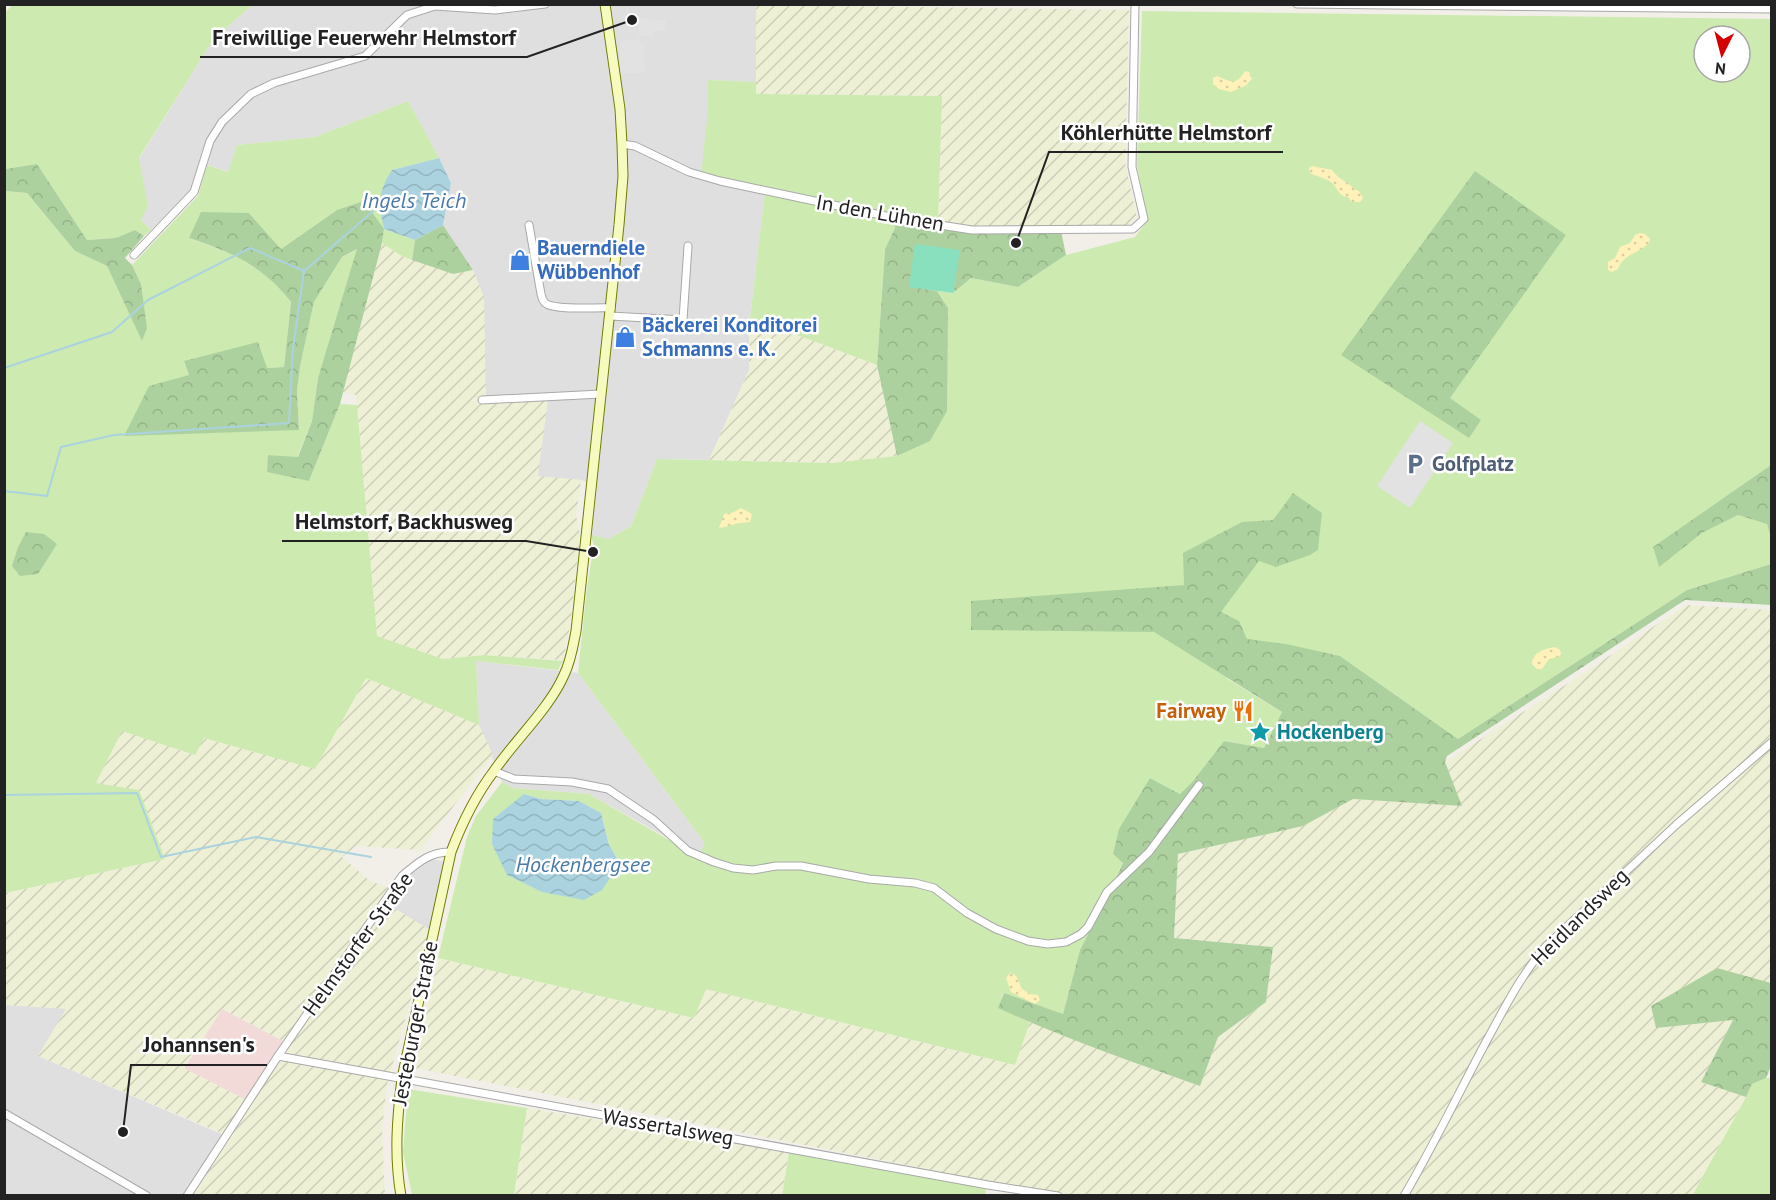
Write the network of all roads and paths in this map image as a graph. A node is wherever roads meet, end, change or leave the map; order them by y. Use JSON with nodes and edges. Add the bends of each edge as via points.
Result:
{"nodes":[{"id":1,"x":545,"y":4,"type":"edge"},
{"id":2,"x":606,"y":4,"type":"edge"},
{"id":3,"x":1135,"y":4,"type":"edge"},
{"id":4,"x":1298,"y":4,"type":"edge"},
{"id":5,"x":434,"y":5,"type":"edge"},
{"id":6,"x":1539,"y":5,"type":"edge"},
{"id":7,"x":1772,"y":9,"type":"edge"},
{"id":8,"x":622,"y":144,"type":"junction"},
{"id":9,"x":529,"y":225,"type":"dead end"},
{"id":10,"x":688,"y":246,"type":"dead end"},
{"id":11,"x":134,"y":255,"type":"dead end"},
{"id":12,"x":610,"y":312,"type":"junction"},
{"id":13,"x":601,"y":394,"type":"junction"},
{"id":14,"x":482,"y":400,"type":"dead end"},
{"id":15,"x":1772,"y":742,"type":"edge"},
{"id":16,"x":494,"y":771,"type":"junction"},
{"id":17,"x":1199,"y":785,"type":"dead end"},
{"id":18,"x":451,"y":852,"type":"junction"},
{"id":19,"x":278,"y":1056,"type":"junction"},
{"id":20,"x":402,"y":1078,"type":"junction"},
{"id":21,"x":4,"y":1113,"type":"edge"},
{"id":22,"x":147,"y":1196,"type":"edge"},
{"id":23,"x":187,"y":1196,"type":"edge"},
{"id":24,"x":400,"y":1196,"type":"edge"},
{"id":25,"x":1058,"y":1196,"type":"edge"},
{"id":26,"x":1404,"y":1196,"type":"edge"}],
"edges":[{"from":1,"to":5,"type":"street","via":[[495,10]]},
{"from":2,"to":8,"type":"main road"},
{"from":3,"to":8,"type":"street","name":"In den Lühnen","via":[[1132,167],[1144,219],[1133,229],[972,230],[884,216],[720,181]]},
{"from":4,"to":6,"type":"street"},
{"from":5,"to":11,"type":"street","via":[[407,15],[365,56],[274,83],[246,98],[210,141],[194,192]]},
{"from":6,"to":7,"type":"street"},
{"from":8,"to":12,"type":"main road","via":[[621,206]]},
{"from":9,"to":12,"type":"street","via":[[544,302]]},
{"from":10,"to":12,"type":"street","via":[[683,320]]},
{"from":12,"to":13,"type":"main road"},
{"from":13,"to":14,"type":"street"},
{"from":13,"to":16,"type":"main road","via":[[572,655],[553,695]]},
{"from":15,"to":26,"type":"street","name":"Heidlandsweg","via":[[1676,825],[1533,960]]},
{"from":16,"to":17,"type":"street","via":[[514,779],[572,782],[608,789],[654,820],[688,851],[733,868],[801,866],[915,883],[934,888],[996,929],[1048,944],[1066,942],[1088,927],[1107,892],[1149,852]]},
{"from":16,"to":18,"type":"main road","via":[[471,805]]},
{"from":18,"to":19,"type":"street","name":"Helmstorfer Straße","via":[[432,855],[402,876]]},
{"from":18,"to":20,"type":"main road","name":"Jesteburger Straße"},
{"from":19,"to":20,"type":"street","name":"Wassertalsweg"},
{"from":19,"to":23,"type":"street","name":"Helmstorfer Straße"},
{"from":20,"to":24,"type":"main road","name":"Jesteburger Straße","via":[[396,1146]]},
{"from":20,"to":25,"type":"street","name":"Wassertalsweg"},
{"from":21,"to":22,"type":"street"}]}
